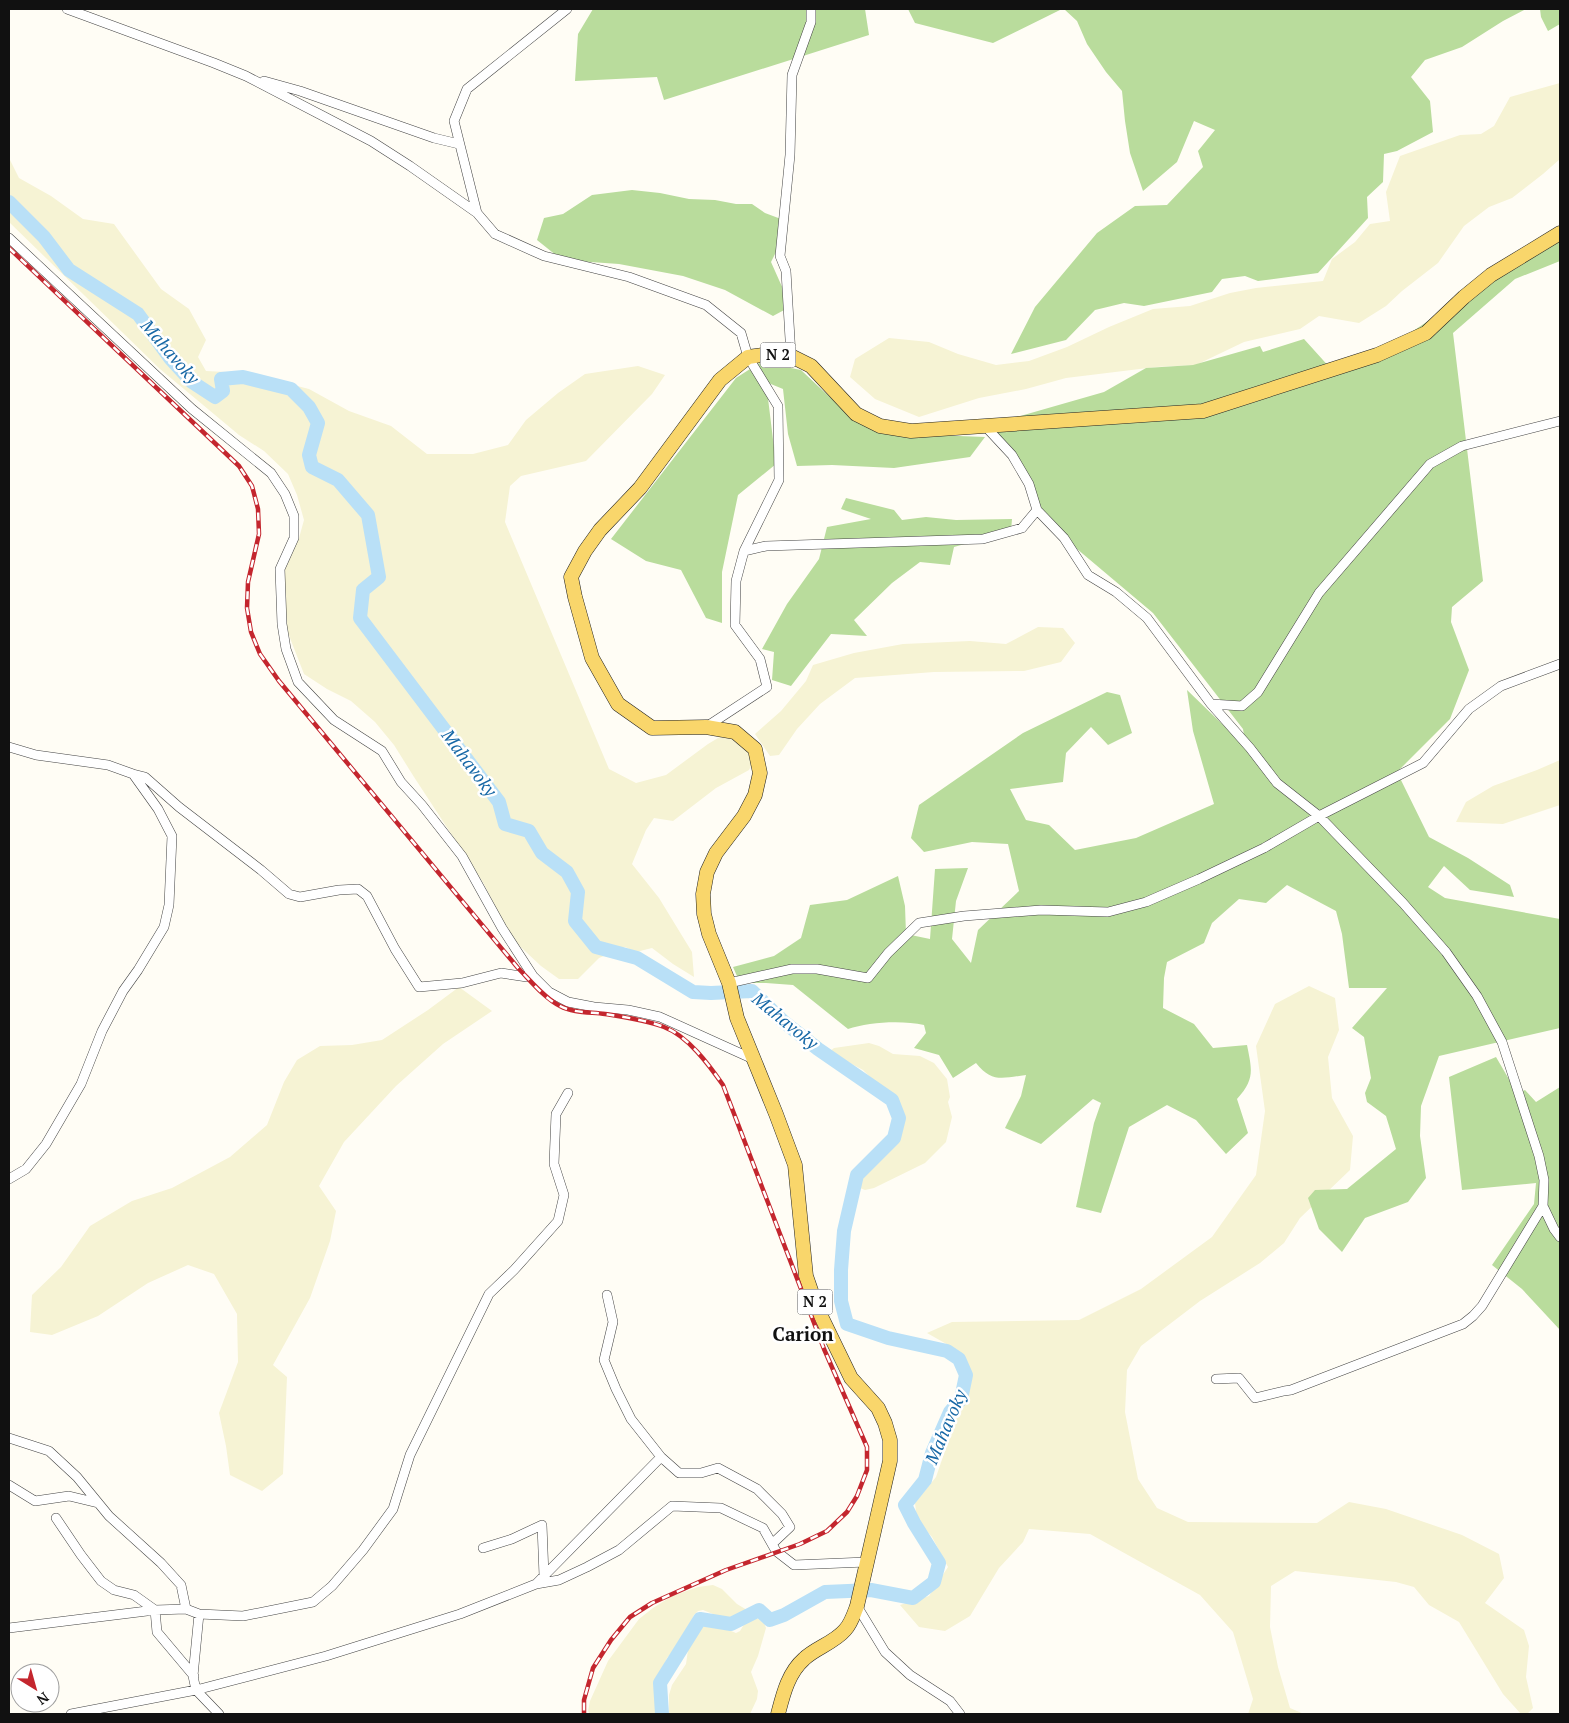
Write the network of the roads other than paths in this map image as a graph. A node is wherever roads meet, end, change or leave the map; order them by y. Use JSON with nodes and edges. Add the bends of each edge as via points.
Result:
{"nodes":[{"id":1,"x":67,"y":9,"type":"edge"},
{"id":2,"x":567,"y":9,"type":"edge"},
{"id":3,"x":811,"y":9,"type":"edge"},
{"id":4,"x":246,"y":76,"type":"junction"},
{"id":5,"x":459,"y":144,"type":"junction"},
{"id":6,"x":477,"y":213,"type":"junction"},
{"id":7,"x":1560,"y":233,"type":"edge"},
{"id":8,"x":9,"y":238,"type":"edge"},
{"id":9,"x":791,"y":356,"type":"junction"},
{"id":10,"x":748,"y":357,"type":"junction"},
{"id":11,"x":1560,"y":421,"type":"edge"},
{"id":12,"x":985,"y":426,"type":"junction"},
{"id":13,"x":1037,"y":510,"type":"junction"},
{"id":14,"x":744,"y":551,"type":"junction"},
{"id":15,"x":1560,"y":664,"type":"edge"},
{"id":16,"x":1212,"y":704,"type":"junction"},
{"id":17,"x":706,"y":726,"type":"junction"},
{"id":18,"x":9,"y":747,"type":"edge"},
{"id":19,"x":133,"y":774,"type":"junction"},
{"id":20,"x":1319,"y":816,"type":"junction"},
{"id":21,"x":533,"y":976,"type":"junction"},
{"id":22,"x":729,"y":983,"type":"junction"},
{"id":23,"x":754,"y":1059,"type":"junction"},
{"id":24,"x":568,"y":1092,"type":"dead end"},
{"id":25,"x":9,"y":1179,"type":"edge"},
{"id":26,"x":1543,"y":1206,"type":"junction"},
{"id":27,"x":1560,"y":1237,"type":"edge"},
{"id":28,"x":608,"y":1296,"type":"dead end"},
{"id":29,"x":1216,"y":1379,"type":"dead end"},
{"id":30,"x":9,"y":1438,"type":"edge"},
{"id":31,"x":661,"y":1457,"type":"junction"},
{"id":32,"x":9,"y":1485,"type":"edge"},
{"id":33,"x":98,"y":1503,"type":"junction"},
{"id":34,"x":56,"y":1518,"type":"dead end"},
{"id":35,"x":772,"y":1544,"type":"junction"},
{"id":36,"x":482,"y":1548,"type":"dead end"},
{"id":37,"x":865,"y":1568,"type":"junction"},
{"id":38,"x":544,"y":1576,"type":"junction"},
{"id":39,"x":536,"y":1584,"type":"junction"},
{"id":40,"x":856,"y":1606,"type":"junction"},
{"id":41,"x":186,"y":1609,"type":"junction"},
{"id":42,"x":155,"y":1610,"type":"junction"},
{"id":43,"x":199,"y":1614,"type":"junction"},
{"id":44,"x":9,"y":1628,"type":"edge"},
{"id":45,"x":193,"y":1676,"type":"junction"},
{"id":46,"x":206,"y":1686,"type":"junction"},
{"id":47,"x":196,"y":1690,"type":"junction"},
{"id":48,"x":71,"y":1714,"type":"edge"},
{"id":49,"x":219,"y":1714,"type":"edge"},
{"id":50,"x":778,"y":1714,"type":"edge"},
{"id":51,"x":960,"y":1714,"type":"edge"}],
"edges":[{"from":1,"to":4,"type":"street"},
{"from":2,"to":5,"type":"street","via":[[467,89],[454,121]]},
{"from":3,"to":9,"type":"street","via":[[811,22],[792,75],[790,155],[780,256],[786,271]]},
{"from":4,"to":5,"type":"street"},
{"from":4,"to":6,"type":"street","via":[[371,142]]},
{"from":5,"to":6,"type":"street"},
{"from":6,"to":10,"type":"street","via":[[495,234],[544,256],[629,277],[706,305],[741,332]]},
{"from":7,"to":12,"type":"main road","number":"N 2","via":[[1492,275],[1426,333],[1377,355],[1203,411]]},
{"from":8,"to":21,"type":"street","via":[[192,409],[271,473],[294,516],[294,538],[280,569],[282,624],[286,648],[298,682],[334,720],[382,751],[401,782],[462,856]]},
{"from":9,"to":10,"type":"main road","number":"N 2"},
{"from":9,"to":12,"type":"main road","number":"N 2","via":[[811,366],[856,414],[880,426],[911,431]]},
{"from":10,"to":14,"type":"street","via":[[778,406],[779,480]]},
{"from":10,"to":17,"type":"main road","number":"N 2","via":[[720,380],[640,488],[600,530],[571,577],[592,658],[618,704],[652,728]]},
{"from":11,"to":16,"type":"street","via":[[1462,446],[1430,464],[1319,593],[1258,692],[1242,706]]},
{"from":12,"to":13,"type":"street","via":[[1012,455],[1029,484]]},
{"from":13,"to":14,"type":"street","via":[[1022,528],[983,539],[766,546]]},
{"from":13,"to":16,"type":"street","via":[[1064,538],[1088,575],[1148,618]]},
{"from":14,"to":17,"type":"street","via":[[736,581],[735,625],[760,659],[767,687]]},
{"from":15,"to":20,"type":"street","via":[[1501,686],[1469,709],[1423,763]]},
{"from":16,"to":20,"type":"street","via":[[1277,783]]},
{"from":17,"to":22,"type":"main road","number":"N 2","via":[[735,732],[755,749],[760,773],[756,795],[716,853],[707,872],[703,894],[709,934]]},
{"from":18,"to":19,"type":"street","via":[[108,765]]},
{"from":19,"to":21,"type":"street","via":[[145,777],[289,894],[300,897],[358,889],[367,896],[419,987],[462,983],[501,973]]},
{"from":19,"to":25,"type":"street","via":[[158,809],[172,836],[169,905],[164,928],[123,991],[102,1031],[81,1084],[46,1144],[26,1169]]},
{"from":20,"to":22,"type":"street","via":[[1264,848],[1146,902],[1108,912],[1041,910],[919,923],[868,978],[817,969],[792,969]]},
{"from":20,"to":26,"type":"street","via":[[1403,903],[1446,952],[1477,996],[1502,1042],[1539,1156],[1544,1180]]},
{"from":21,"to":23,"type":"street","via":[[549,992],[568,1002],[660,1017]]},
{"from":22,"to":23,"type":"main road","number":"N 2","via":[[737,1018]]},
{"from":23,"to":37,"type":"main road","number":"N 2","via":[[795,1165],[806,1276],[817,1308],[851,1378],[878,1408],[890,1440],[890,1462]]},
{"from":24,"to":43,"type":"street","via":[[556,1114],[554,1164],[564,1195],[558,1221],[489,1294],[410,1455],[394,1509],[332,1586],[313,1602],[243,1616]]},
{"from":26,"to":27,"type":"street"},
{"from":26,"to":29,"type":"street","via":[[1482,1306],[1462,1324],[1291,1390],[1255,1398],[1239,1378]]},
{"from":28,"to":31,"type":"street","via":[[613,1322],[604,1360],[631,1419]]},
{"from":30,"to":33,"type":"street","via":[[49,1451],[77,1477]]},
{"from":31,"to":35,"type":"street","via":[[679,1473],[701,1473],[718,1468],[757,1489],[790,1527]]},
{"from":31,"to":38,"type":"street"},
{"from":32,"to":33,"type":"street","via":[[35,1501],[69,1496]]},
{"from":33,"to":41,"type":"street","via":[[181,1584]]},
{"from":34,"to":42,"type":"street","via":[[101,1581]]},
{"from":35,"to":37,"type":"street","via":[[794,1565]]},
{"from":35,"to":39,"type":"street","via":[[763,1528],[721,1508],[672,1506],[619,1550],[559,1580]]},
{"from":36,"to":38,"type":"street","via":[[542,1525]]},
{"from":37,"to":40,"type":"main road","number":"N 2"},
{"from":38,"to":39,"type":"street"},
{"from":39,"to":46,"type":"street","via":[[460,1614],[355,1647]]},
{"from":40,"to":50,"type":"main road","number":"N 2","via":[[845,1631],[804,1658],[794,1670],[784,1690]]},
{"from":40,"to":51,"type":"street","via":[[885,1652],[910,1675],[950,1701]]},
{"from":41,"to":42,"type":"street"},
{"from":41,"to":43,"type":"street"},
{"from":42,"to":44,"type":"street"},
{"from":42,"to":45,"type":"street","via":[[157,1632]]},
{"from":43,"to":45,"type":"street"},
{"from":45,"to":46,"type":"street"},
{"from":45,"to":47,"type":"street"},
{"from":46,"to":47,"type":"street"},
{"from":47,"to":48,"type":"street"},
{"from":47,"to":49,"type":"street"}]}
